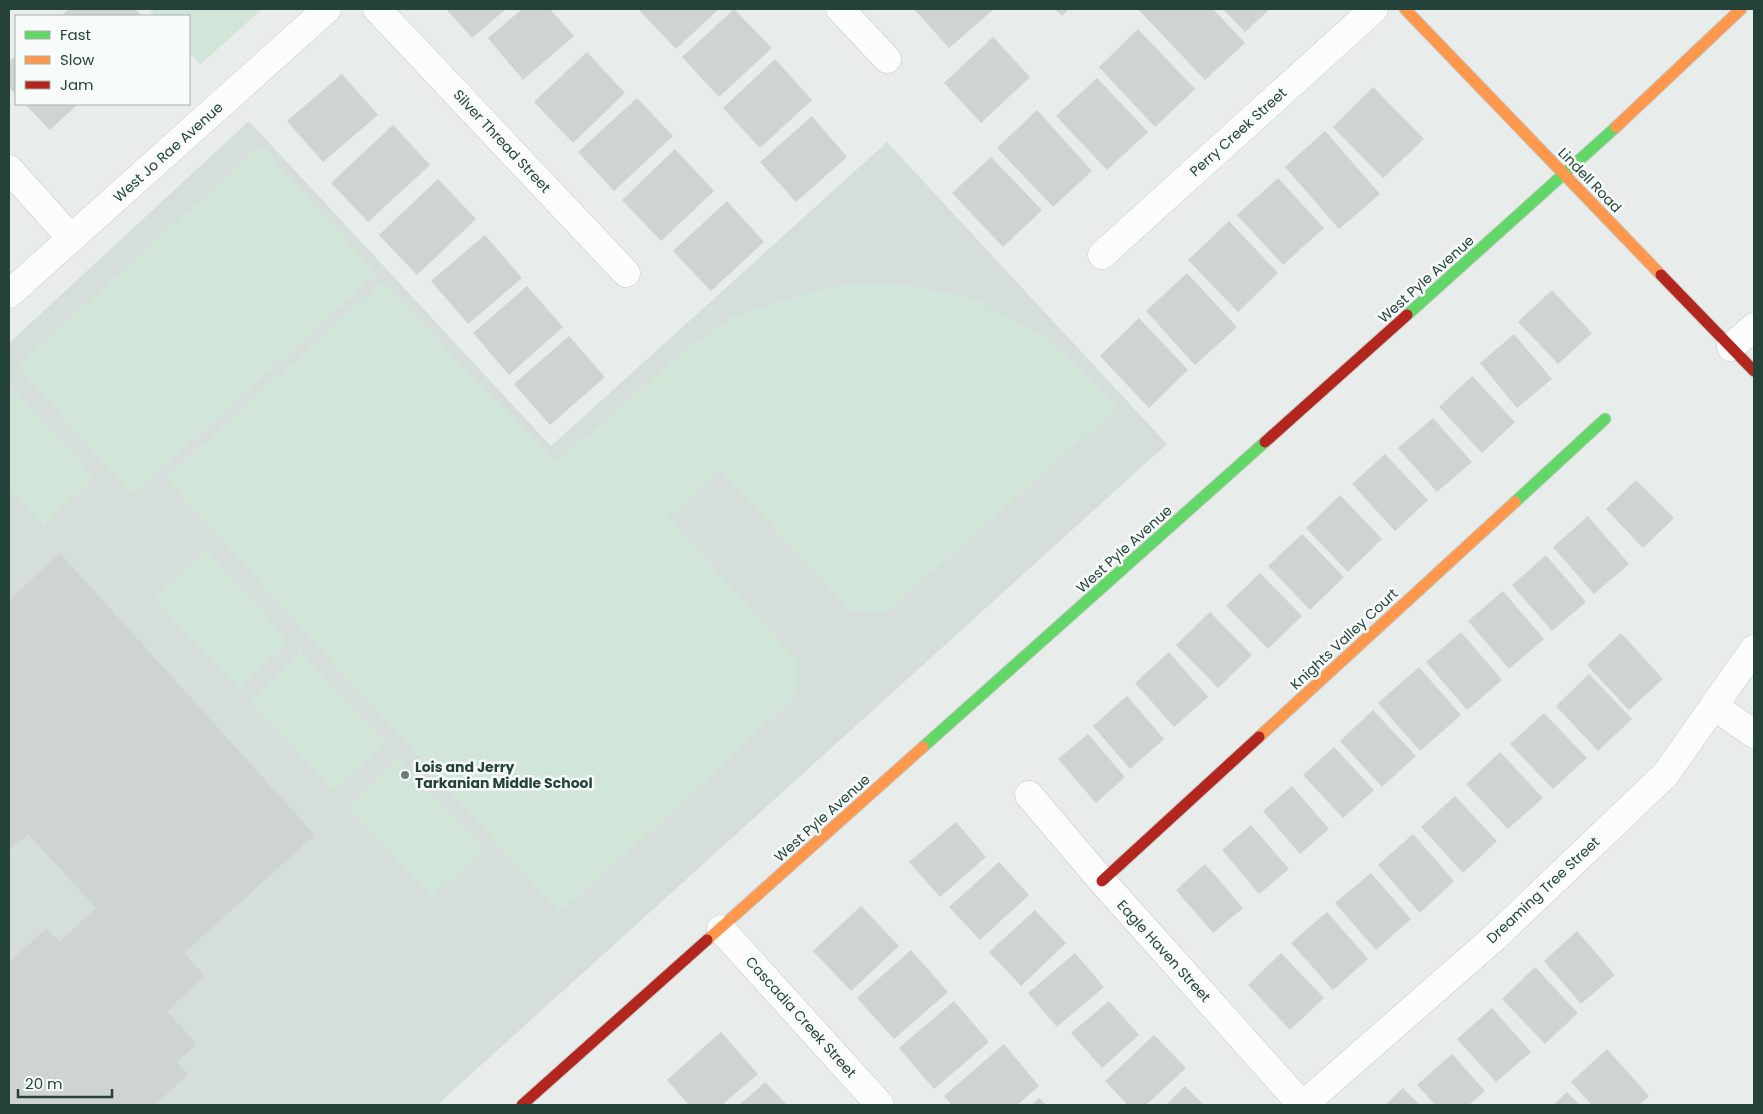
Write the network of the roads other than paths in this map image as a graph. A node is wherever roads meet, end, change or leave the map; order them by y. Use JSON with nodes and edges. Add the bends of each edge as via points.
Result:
{"nodes":[{"id":1,"x":327,"y":9,"type":"edge"},
{"id":2,"x":377,"y":9,"type":"edge"},
{"id":3,"x":840,"y":9,"type":"edge"},
{"id":4,"x":1374,"y":9,"type":"edge"},
{"id":5,"x":1405,"y":9,"type":"edge"},
{"id":6,"x":1741,"y":9,"type":"edge"},
{"id":7,"x":887,"y":59,"type":"dead end"},
{"id":8,"x":9,"y":169,"type":"edge"},
{"id":9,"x":1564,"y":175,"type":"junction"},
{"id":10,"x":71,"y":238,"type":"junction"},
{"id":11,"x":1102,"y":255,"type":"dead end"},
{"id":12,"x":626,"y":273,"type":"dead end"},
{"id":13,"x":9,"y":294,"type":"edge"},
{"id":14,"x":1754,"y":326,"type":"edge"},
{"id":15,"x":1731,"y":347,"type":"junction"},
{"id":16,"x":1754,"y":371,"type":"edge"},
{"id":17,"x":1606,"y":419,"type":"dead end"},
{"id":18,"x":1754,"y":649,"type":"edge"},
{"id":19,"x":1714,"y":706,"type":"junction"},
{"id":20,"x":1754,"y":734,"type":"edge"},
{"id":21,"x":1029,"y":795,"type":"dead end"},
{"id":22,"x":1102,"y":881,"type":"junction"},
{"id":23,"x":721,"y":929,"type":"junction"},
{"id":24,"x":522,"y":1105,"type":"edge"},
{"id":25,"x":880,"y":1105,"type":"edge"},
{"id":26,"x":1302,"y":1105,"type":"edge"}],
"edges":[{"from":1,"to":10,"type":"street","name":"West Jo Rae Avenue"},
{"from":2,"to":12,"type":"street","name":"Silver Thread Street"},
{"from":3,"to":7,"type":"street"},
{"from":4,"to":11,"type":"street","name":"Perry Creek Street"},
{"from":5,"to":9,"type":"street","name":"Lindell Road"},
{"from":6,"to":9,"type":"street","name":"West Pyle Avenue"},
{"from":8,"to":10,"type":"street"},
{"from":9,"to":15,"type":"street","name":"Lindell Road"},
{"from":9,"to":23,"type":"street","name":"West Pyle Avenue"},
{"from":10,"to":13,"type":"street","name":"West Jo Rae Avenue"},
{"from":14,"to":15,"type":"street"},
{"from":15,"to":16,"type":"street","name":"Lindell Road"},
{"from":17,"to":22,"type":"street","name":"Knights Valley Court"},
{"from":18,"to":19,"type":"street","name":"Dreaming Tree Street"},
{"from":19,"to":20,"type":"street"},
{"from":19,"to":26,"type":"street","name":"Dreaming Tree Street","via":[[1666,775],[1495,937]]},
{"from":21,"to":22,"type":"street","name":"Eagle Haven Street"},
{"from":22,"to":26,"type":"street","name":"Eagle Haven Street"},
{"from":23,"to":24,"type":"street","name":"West Pyle Avenue"},
{"from":23,"to":25,"type":"street","name":"Cascadia Creek Street"}]}
